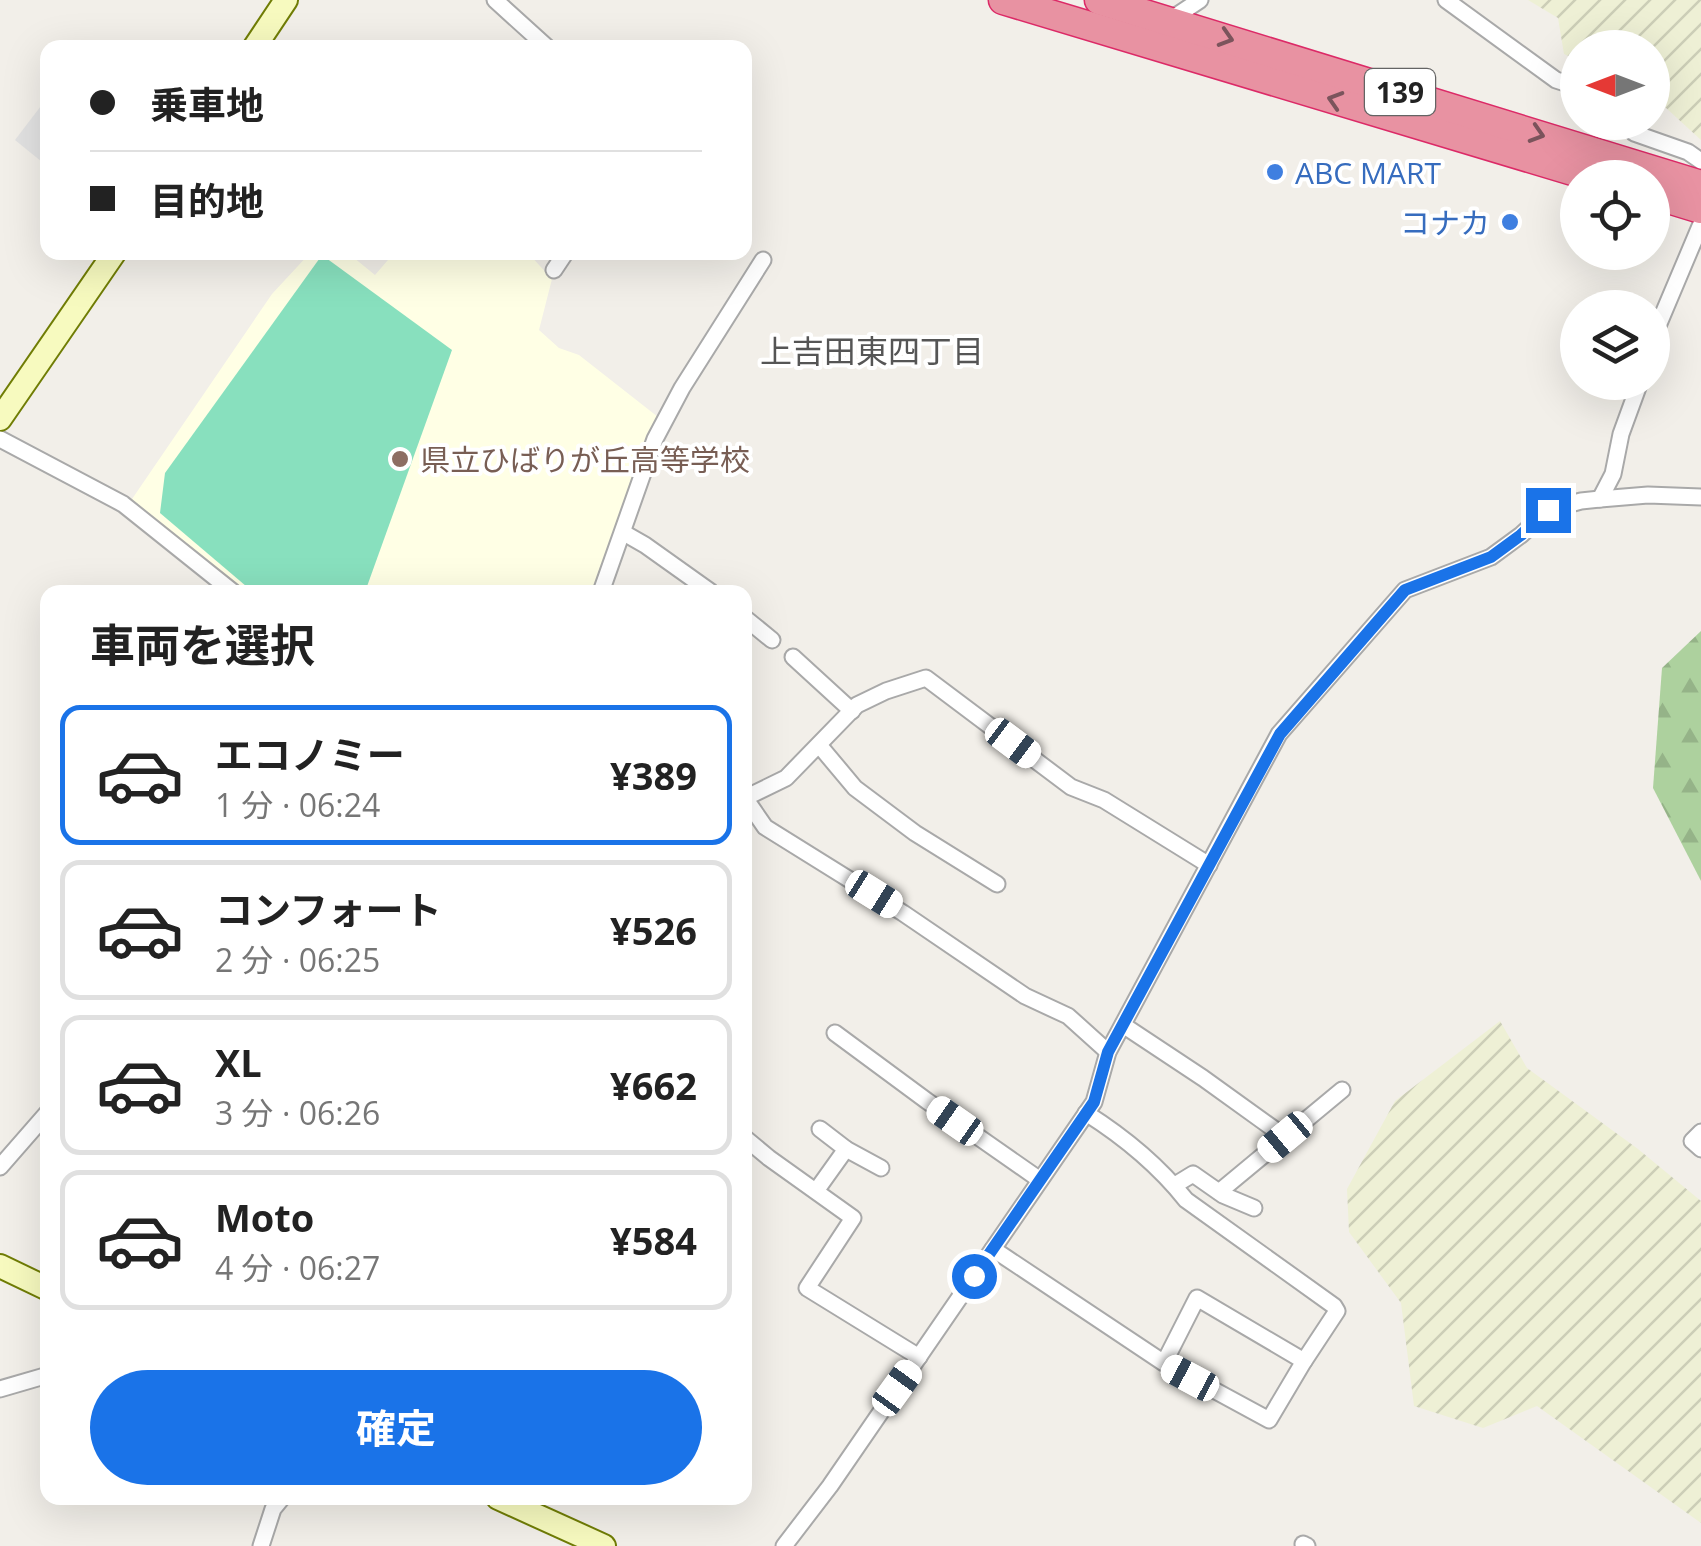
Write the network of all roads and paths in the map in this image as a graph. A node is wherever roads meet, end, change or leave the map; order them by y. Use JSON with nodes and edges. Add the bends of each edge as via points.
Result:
{"nodes":[{"id":1,"x":286,"y":0,"type":"edge"},
{"id":2,"x":494,"y":0,"type":"edge"},
{"id":3,"x":1003,"y":0,"type":"edge"},
{"id":4,"x":1100,"y":0,"type":"edge"},
{"id":5,"x":1200,"y":0,"type":"edge"},
{"id":6,"x":1446,"y":0,"type":"edge"},
{"id":7,"x":1170,"y":20,"type":"junction"},
{"id":8,"x":259,"y":40,"type":"edge"},
{"id":9,"x":539,"y":40,"type":"edge"},
{"id":10,"x":1560,"y":81,"type":"edge"},
{"id":11,"x":1656,"y":140,"type":"edge"},
{"id":12,"x":1560,"y":167,"type":"edge"},
{"id":13,"x":1701,"y":184,"type":"edge"},
{"id":14,"x":1670,"y":190,"type":"edge"},
{"id":15,"x":1701,"y":224,"type":"edge"},
{"id":16,"x":109,"y":260,"type":"edge"},
{"id":17,"x":561,"y":260,"type":"edge"},
{"id":18,"x":763,"y":260,"type":"dead end"},
{"id":19,"x":554,"y":270,"type":"dead end"},
{"id":20,"x":1670,"y":297,"type":"edge"},
{"id":21,"x":1633,"y":400,"type":"edge"},
{"id":22,"x":0,"y":419,"type":"edge"},
{"id":23,"x":0,"y":440,"type":"edge"},
{"id":24,"x":1701,"y":497,"type":"edge"},
{"id":25,"x":1600,"y":499,"type":"junction"},
{"id":26,"x":624,"y":533,"type":"junction"},
{"id":27,"x":224,"y":585,"type":"edge"},
{"id":28,"x":604,"y":585,"type":"edge"},
{"id":29,"x":701,"y":585,"type":"edge"},
{"id":30,"x":752,"y":624,"type":"edge"},
{"id":31,"x":772,"y":640,"type":"dead end"},
{"id":32,"x":794,"y":657,"type":"dead end"},
{"id":33,"x":852,"y":711,"type":"junction"},
{"id":34,"x":819,"y":745,"type":"junction"},
{"id":35,"x":752,"y":795,"type":"edge"},
{"id":36,"x":752,"y":808,"type":"edge"},
{"id":37,"x":1209,"y":865,"type":"junction"},
{"id":38,"x":997,"y":884,"type":"dead end"},
{"id":39,"x":1123,"y":1025,"type":"junction"},
{"id":40,"x":834,"y":1033,"type":"dead end"},
{"id":41,"x":1108,"y":1052,"type":"junction"},
{"id":42,"x":1342,"y":1090,"type":"dead end"},
{"id":43,"x":1086,"y":1114,"type":"junction"},
{"id":44,"x":40,"y":1121,"type":"edge"},
{"id":45,"x":820,"y":1128,"type":"dead end"},
{"id":46,"x":1701,"y":1132,"type":"edge"},
{"id":47,"x":1285,"y":1137,"type":"junction"},
{"id":48,"x":752,"y":1143,"type":"edge"},
{"id":49,"x":846,"y":1150,"type":"junction"},
{"id":50,"x":1701,"y":1150,"type":"edge"},
{"id":51,"x":0,"y":1166,"type":"edge"},
{"id":52,"x":881,"y":1168,"type":"dead end"},
{"id":53,"x":1040,"y":1180,"type":"junction"},
{"id":54,"x":1175,"y":1185,"type":"junction"},
{"id":55,"x":816,"y":1191,"type":"junction"},
{"id":56,"x":1218,"y":1192,"type":"junction"},
{"id":57,"x":1254,"y":1208,"type":"dead end"},
{"id":58,"x":993,"y":1249,"type":"junction"},
{"id":59,"x":0,"y":1266,"type":"edge"},
{"id":60,"x":40,"y":1284,"type":"edge"},
{"id":61,"x":919,"y":1357,"type":"junction"},
{"id":62,"x":1304,"y":1360,"type":"junction"},
{"id":63,"x":1164,"y":1364,"type":"junction"},
{"id":64,"x":40,"y":1377,"type":"edge"},
{"id":65,"x":0,"y":1388,"type":"edge"},
{"id":66,"x":276,"y":1505,"type":"edge"},
{"id":67,"x":513,"y":1505,"type":"edge"},
{"id":68,"x":262,"y":1546,"type":"edge"},
{"id":69,"x":604,"y":1546,"type":"edge"},
{"id":70,"x":784,"y":1546,"type":"edge"}],
"edges":[{"from":1,"to":8,"type":"street"},
{"from":2,"to":9,"type":"street"},
{"from":12,"to":3,"type":"highway","number":"139","one_way":true},
{"from":4,"to":7,"type":"highway","number":"139"},
{"from":5,"to":7,"type":"street"},
{"from":6,"to":10,"type":"street"},
{"from":7,"to":13,"type":"highway","number":"139","one_way":true},
{"from":11,"to":13,"type":"street","via":[[1688,152]]},
{"from":13,"to":14,"type":"highway"},
{"from":15,"to":20,"type":"street"},
{"from":16,"to":22,"type":"street"},
{"from":17,"to":19,"type":"street"},
{"from":18,"to":26,"type":"street","via":[[655,439]]},
{"from":21,"to":25,"type":"street"},
{"from":23,"to":27,"type":"street","via":[[123,504]]},
{"from":24,"to":25,"type":"street"},
{"from":25,"to":37,"type":"street","via":[[1548,510],[1491,557],[1405,590],[1280,734]]},
{"from":26,"to":28,"type":"street"},
{"from":26,"to":29,"type":"street"},
{"from":30,"to":31,"type":"street"},
{"from":32,"to":33,"type":"street"},
{"from":33,"to":34,"type":"street"},
{"from":33,"to":37,"type":"street","via":[[926,678],[1071,787]]},
{"from":34,"to":35,"type":"street","via":[[786,778]]},
{"from":34,"to":38,"type":"street","via":[[855,788]]},
{"from":36,"to":41,"type":"street","via":[[765,827],[1025,996],[1068,1016]]},
{"from":37,"to":39,"type":"street"},
{"from":39,"to":41,"type":"street"},
{"from":39,"to":47,"type":"street"},
{"from":40,"to":53,"type":"street"},
{"from":41,"to":43,"type":"street"},
{"from":42,"to":47,"type":"street"},
{"from":43,"to":53,"type":"street"},
{"from":43,"to":54,"type":"street"},
{"from":44,"to":51,"type":"street"},
{"from":45,"to":49,"type":"street"},
{"from":46,"to":50,"type":"street","via":[[1692,1141]]},
{"from":47,"to":56,"type":"street"},
{"from":48,"to":55,"type":"street"},
{"from":49,"to":52,"type":"street"},
{"from":49,"to":55,"type":"street"},
{"from":53,"to":58,"type":"street"},
{"from":54,"to":56,"type":"street","via":[[1193,1174]]},
{"from":54,"to":62,"type":"street","via":[[1186,1200],[1334,1306],[1337,1311]]},
{"from":55,"to":61,"type":"street","via":[[853,1218],[807,1288]]},
{"from":56,"to":57,"type":"street"},
{"from":58,"to":61,"type":"street"},
{"from":58,"to":63,"type":"street"},
{"from":59,"to":60,"type":"street"},
{"from":61,"to":70,"type":"street"},
{"from":62,"to":63,"type":"street","via":[[1269,1420]]},
{"from":62,"to":63,"type":"street","via":[[1197,1298]]},
{"from":64,"to":65,"type":"street"},
{"from":66,"to":68,"type":"street"},
{"from":67,"to":69,"type":"street"}]}
